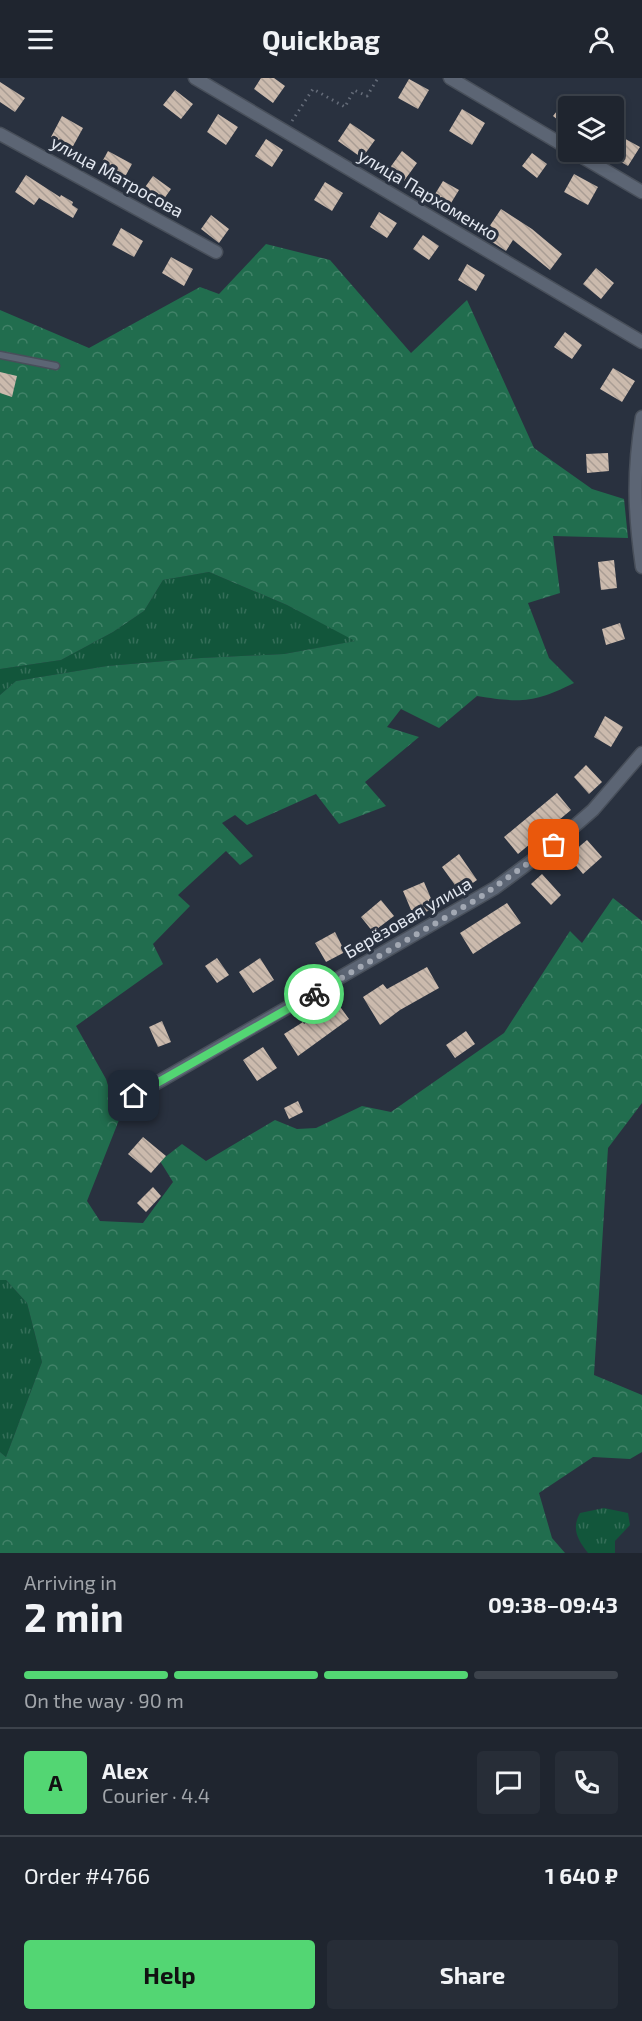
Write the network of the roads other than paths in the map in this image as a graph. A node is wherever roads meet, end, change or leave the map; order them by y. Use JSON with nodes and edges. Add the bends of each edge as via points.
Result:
{"nodes":[{"id":1,"x":195,"y":78,"type":"edge"},
{"id":2,"x":450,"y":78,"type":"edge"},
{"id":3,"x":0,"y":134,"type":"edge"},
{"id":4,"x":558,"y":142,"type":"edge"},
{"id":5,"x":591,"y":162,"type":"edge"},
{"id":6,"x":642,"y":192,"type":"edge"},
{"id":7,"x":216,"y":252,"type":"dead end"},
{"id":8,"x":642,"y":342,"type":"edge"},
{"id":9,"x":0,"y":355,"type":"edge"},
{"id":10,"x":56,"y":366,"type":"dead end"},
{"id":11,"x":642,"y":417,"type":"edge"},
{"id":12,"x":642,"y":567,"type":"edge"},
{"id":13,"x":642,"y":753,"type":"edge"},
{"id":14,"x":134,"y":1096,"type":"dead end"}],
"edges":[{"from":1,"to":8,"type":"street","name":"улица Пархоменко"},
{"from":2,"to":4,"type":"street"},
{"from":3,"to":7,"type":"street","name":"улица Матросова"},
{"from":5,"to":6,"type":"street"},
{"from":9,"to":10,"type":"lane"},
{"from":11,"to":12,"type":"street","via":[[634,462],[634,511]]},
{"from":13,"to":14,"type":"street","name":"Берёзовая улица","via":[[593,810],[554,845],[495,888]]}]}
